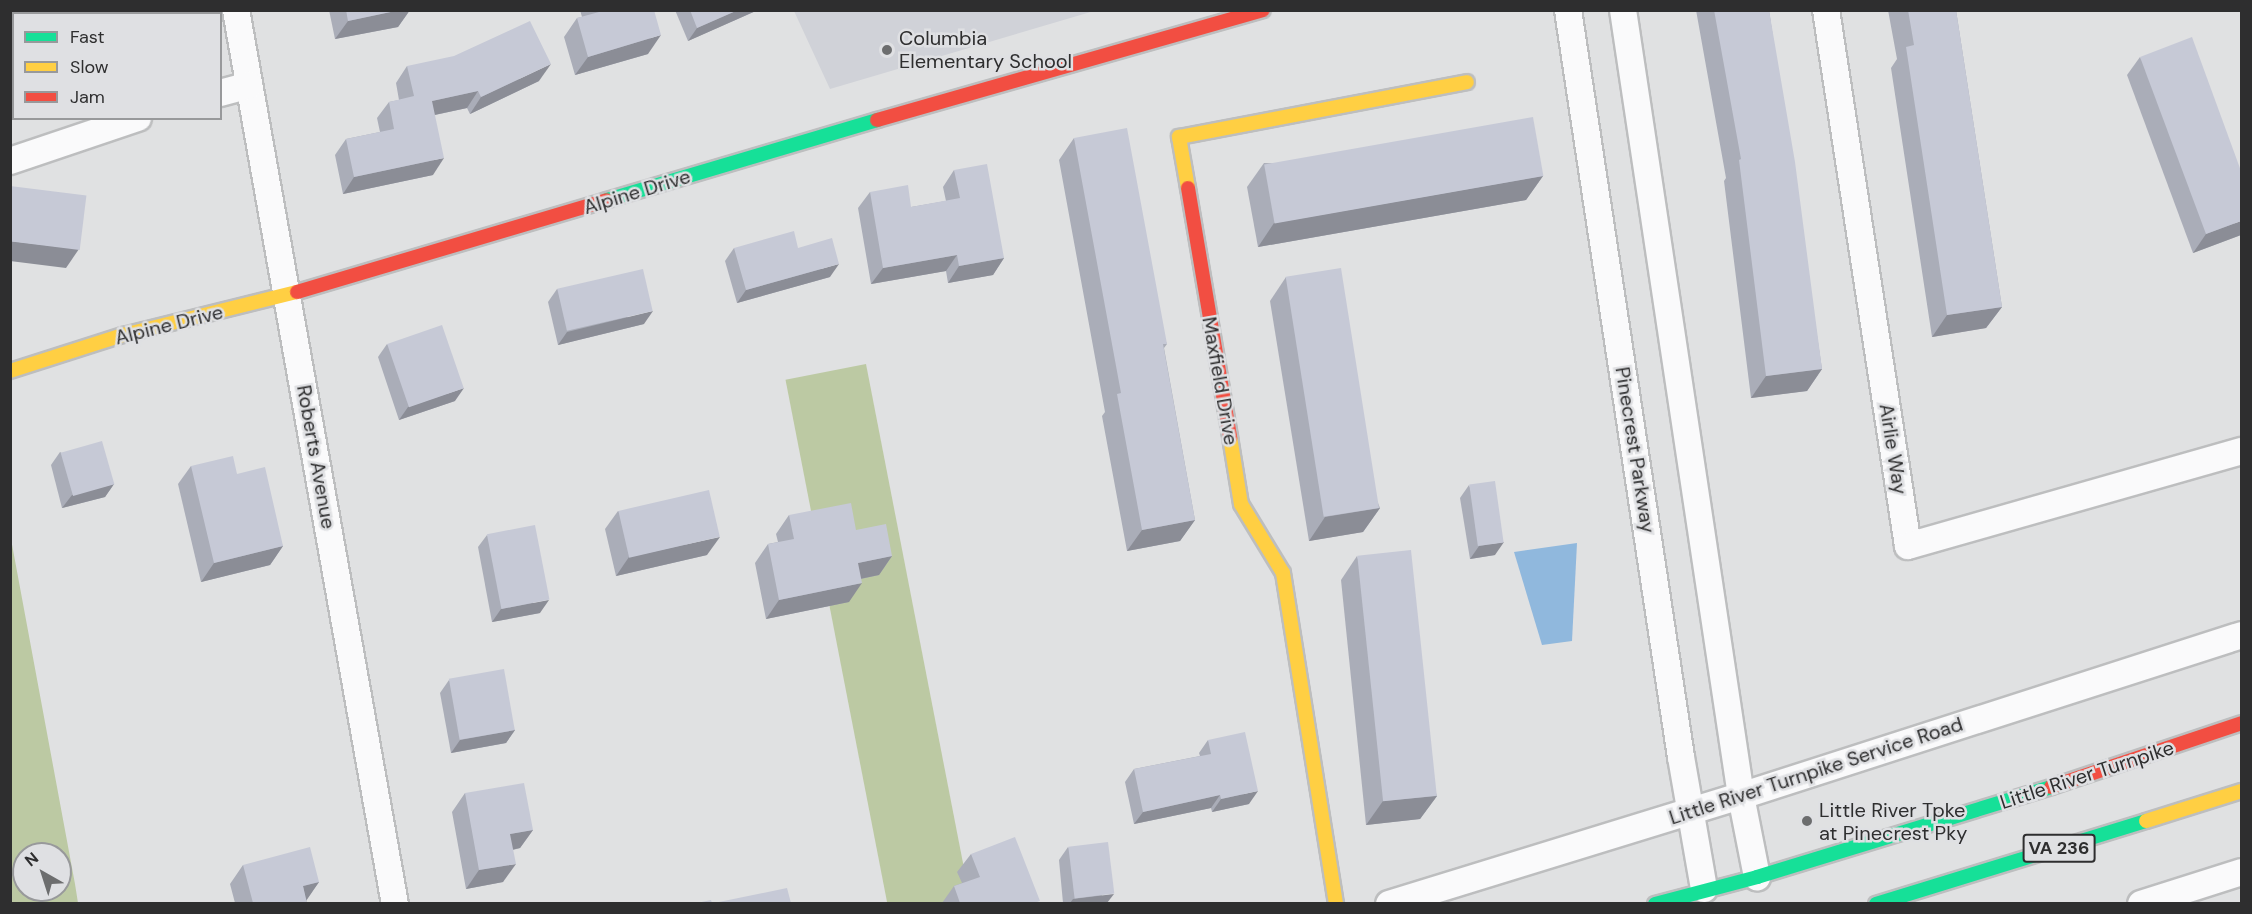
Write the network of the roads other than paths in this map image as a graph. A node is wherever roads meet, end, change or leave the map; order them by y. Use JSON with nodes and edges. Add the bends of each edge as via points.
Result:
{"nodes":[{"id":1,"x":236,"y":10,"type":"edge"},
{"id":2,"x":1263,"y":10,"type":"edge"},
{"id":3,"x":1568,"y":10,"type":"edge"},
{"id":4,"x":1623,"y":10,"type":"edge"},
{"id":5,"x":1826,"y":10,"type":"edge"},
{"id":6,"x":1467,"y":82,"type":"dead end"},
{"id":7,"x":249,"y":85,"type":"junction"},
{"id":8,"x":222,"y":92,"type":"edge"},
{"id":9,"x":132,"y":120,"type":"edge"},
{"id":10,"x":10,"y":161,"type":"edge"},
{"id":11,"x":288,"y":295,"type":"junction"},
{"id":12,"x":10,"y":371,"type":"edge"},
{"id":13,"x":2241,"y":451,"type":"edge"},
{"id":14,"x":2241,"y":635,"type":"edge"},
{"id":15,"x":2241,"y":723,"type":"edge"},
{"id":16,"x":2241,"y":790,"type":"edge"},
{"id":17,"x":1741,"y":795,"type":"junction"},
{"id":18,"x":1690,"y":811,"type":"junction"},
{"id":19,"x":2241,"y":872,"type":"edge"},
{"id":20,"x":1757,"y":877,"type":"junction"},
{"id":21,"x":1704,"y":889,"type":"junction"},
{"id":22,"x":2207,"y":894,"type":"edge"},
{"id":23,"x":1929,"y":896,"type":"edge"},
{"id":24,"x":395,"y":903,"type":"edge"},
{"id":25,"x":1336,"y":903,"type":"edge"},
{"id":26,"x":1389,"y":903,"type":"edge"},
{"id":27,"x":1655,"y":903,"type":"edge"},
{"id":28,"x":1876,"y":903,"type":"edge"},
{"id":29,"x":2141,"y":903,"type":"edge"}],
"edges":[{"from":1,"to":7,"type":"street","name":"Roberts Avenue"},
{"from":2,"to":11,"type":"street","name":"Alpine Drive","via":[[809,139]]},
{"from":3,"to":18,"type":"street","name":"Pinecrest Parkway"},
{"from":4,"to":17,"type":"street"},
{"from":5,"to":13,"type":"street","name":"Airlie Way","via":[[1908,546]]},
{"from":6,"to":25,"type":"street","name":"Maxfield Drive","via":[[1179,137],[1241,504],[1283,573]]},
{"from":7,"to":8,"type":"street"},
{"from":7,"to":11,"type":"street","name":"Roberts Avenue"},
{"from":9,"to":10,"type":"street"},
{"from":11,"to":12,"type":"street","name":"Alpine Drive","via":[[123,336]]},
{"from":11,"to":24,"type":"street","name":"Roberts Avenue"},
{"from":14,"to":17,"type":"street","name":"Little River Turnpike Service Road"},
{"from":15,"to":20,"type":"street","name":"Little River Turnpike","via":[[2022,797]]},
{"from":16,"to":23,"type":"street","number":"VA 236"},
{"from":17,"to":18,"type":"street","name":"Little River Turnpike Service Road"},
{"from":17,"to":20,"type":"street"},
{"from":18,"to":21,"type":"street","name":"Pinecrest Parkway"},
{"from":18,"to":26,"type":"street","name":"Little River Turnpike Service Road"},
{"from":19,"to":22,"type":"street"},
{"from":20,"to":21,"type":"street","name":"Little River Turnpike"},
{"from":21,"to":27,"type":"street","name":"Little River Turnpike"},
{"from":22,"to":29,"type":"street"},
{"from":23,"to":28,"type":"street","number":"VA 236"}]}
